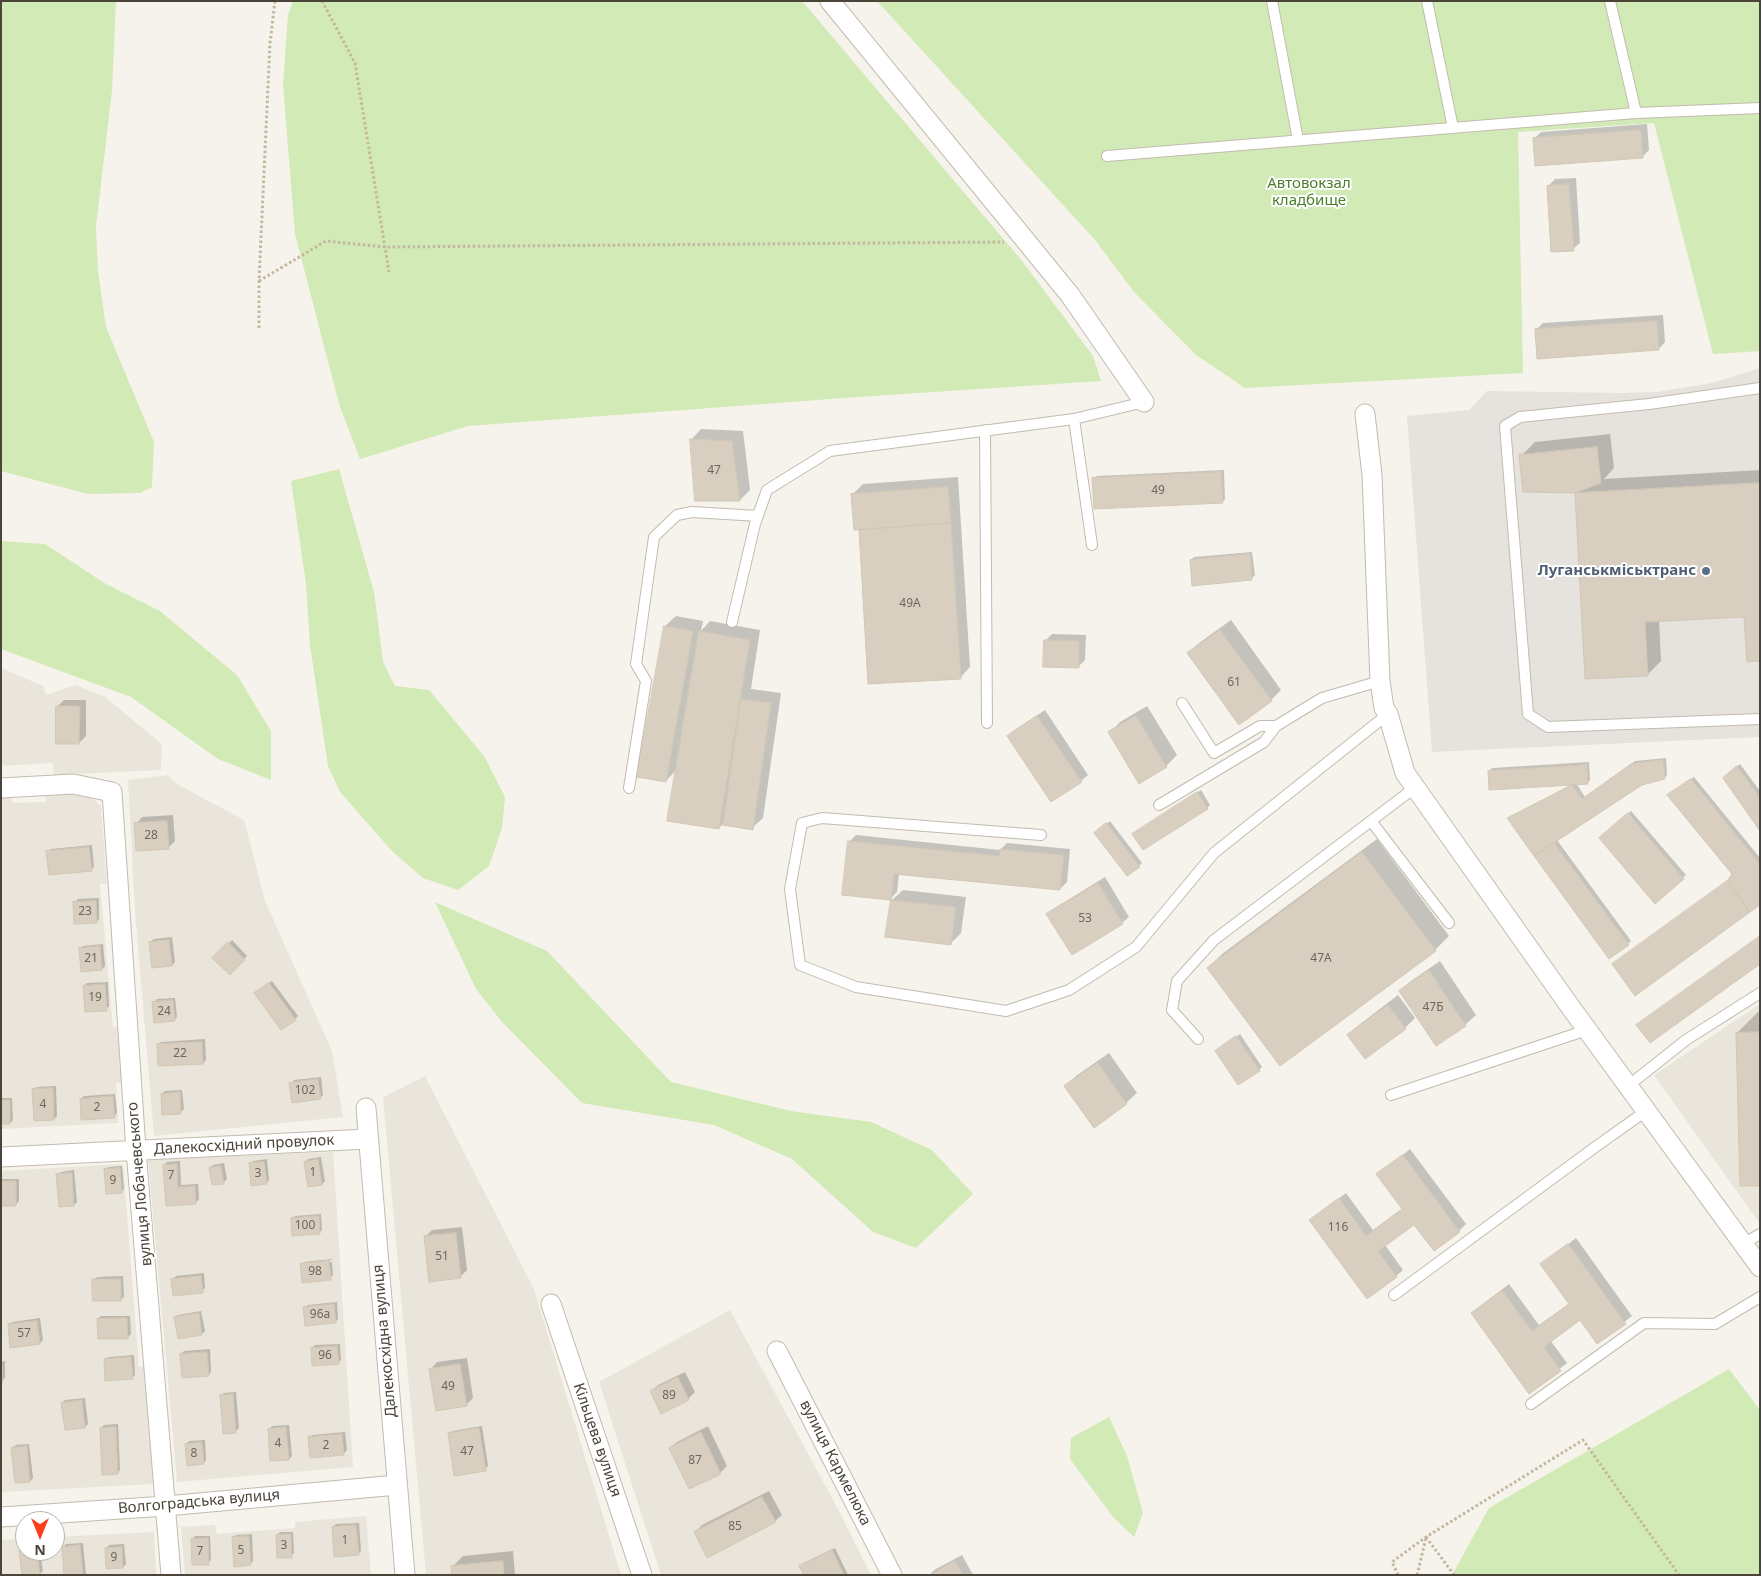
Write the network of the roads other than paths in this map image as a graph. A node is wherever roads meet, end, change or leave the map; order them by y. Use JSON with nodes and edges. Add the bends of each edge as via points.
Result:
{"nodes":[{"id":1,"x":830,"y":1,"type":"edge"},
{"id":2,"x":1272,"y":1,"type":"edge"},
{"id":3,"x":1427,"y":1,"type":"edge"},
{"id":4,"x":1610,"y":1,"type":"edge"},
{"id":5,"x":1760,"y":108,"type":"edge"},
{"id":6,"x":1636,"y":113,"type":"junction"},
{"id":7,"x":1453,"y":128,"type":"junction"},
{"id":8,"x":1298,"y":140,"type":"junction"},
{"id":9,"x":1107,"y":156,"type":"dead end"},
{"id":10,"x":1760,"y":388,"type":"edge"},
{"id":11,"x":1144,"y":402,"type":"joint"},
{"id":12,"x":1365,"y":414,"type":"dead end"},
{"id":13,"x":1074,"y":419,"type":"junction"},
{"id":14,"x":985,"y":430,"type":"junction"},
{"id":15,"x":758,"y":516,"type":"junction"},
{"id":16,"x":1092,"y":545,"type":"dead end"},
{"id":17,"x":732,"y":622,"type":"dead end"},
{"id":18,"x":1380,"y":681,"type":"junction"},
{"id":19,"x":1182,"y":703,"type":"dead end"},
{"id":20,"x":1388,"y":714,"type":"junction"},
{"id":21,"x":1760,"y":719,"type":"edge"},
{"id":22,"x":987,"y":723,"type":"dead end"},
{"id":23,"x":1276,"y":726,"type":"junction"},
{"id":24,"x":1416,"y":787,"type":"junction"},
{"id":25,"x":1,"y":788,"type":"edge"},
{"id":26,"x":629,"y":788,"type":"dead end"},
{"id":27,"x":1159,"y":805,"type":"dead end"},
{"id":28,"x":1371,"y":821,"type":"junction"},
{"id":29,"x":1041,"y":835,"type":"dead end"},
{"id":30,"x":1449,"y":923,"type":"dead end"},
{"id":31,"x":1760,"y":993,"type":"edge"},
{"id":32,"x":1587,"y":1030,"type":"junction"},
{"id":33,"x":1198,"y":1039,"type":"dead end"},
{"id":34,"x":1628,"y":1086,"type":"junction"},
{"id":35,"x":1391,"y":1095,"type":"dead end"},
{"id":36,"x":366,"y":1108,"type":"dead end"},
{"id":37,"x":1646,"y":1111,"type":"junction"},
{"id":38,"x":368,"y":1139,"type":"junction"},
{"id":39,"x":136,"y":1150,"type":"junction"},
{"id":40,"x":1,"y":1157,"type":"edge"},
{"id":41,"x":1760,"y":1234,"type":"edge"},
{"id":42,"x":1743,"y":1244,"type":"junction"},
{"id":43,"x":1760,"y":1266,"type":"edge"},
{"id":44,"x":1394,"y":1295,"type":"dead end"},
{"id":45,"x":1760,"y":1297,"type":"edge"},
{"id":46,"x":551,"y":1304,"type":"dead end"},
{"id":47,"x":777,"y":1351,"type":"dead end"},
{"id":48,"x":1530,"y":1404,"type":"dead end"},
{"id":49,"x":397,"y":1485,"type":"junction"},
{"id":50,"x":166,"y":1506,"type":"junction"},
{"id":51,"x":1,"y":1517,"type":"edge"},
{"id":52,"x":171,"y":1575,"type":"edge"},
{"id":53,"x":405,"y":1575,"type":"edge"},
{"id":54,"x":642,"y":1575,"type":"edge"},
{"id":55,"x":892,"y":1575,"type":"edge"}],
"edges":[{"from":1,"to":11,"type":"street","via":[[1070,295]]},
{"from":2,"to":8,"type":"lane"},
{"from":3,"to":7,"type":"lane"},
{"from":4,"to":6,"type":"lane"},
{"from":5,"to":6,"type":"lane"},
{"from":6,"to":7,"type":"lane"},
{"from":7,"to":8,"type":"lane"},
{"from":8,"to":9,"type":"lane"},
{"from":10,"to":21,"type":"lane","via":[[1520,417],[1505,426],[1528,714],[1548,727]]},
{"from":11,"to":13,"type":"lane"},
{"from":12,"to":18,"type":"street","via":[[1372,475]]},
{"from":13,"to":14,"type":"lane"},
{"from":13,"to":16,"type":"lane"},
{"from":14,"to":15,"type":"lane","via":[[830,451],[766,490]]},
{"from":14,"to":22,"type":"lane"},
{"from":15,"to":17,"type":"lane"},
{"from":15,"to":26,"type":"lane","via":[[692,512],[677,515],[654,537],[636,664],[646,681]]},
{"from":18,"to":20,"type":"street"},
{"from":18,"to":23,"type":"lane","via":[[1322,698]]},
{"from":19,"to":23,"type":"lane","via":[[1214,753],[1260,726]]},
{"from":20,"to":24,"type":"street","via":[[1405,773]]},
{"from":20,"to":29,"type":"lane","via":[[1214,853],[1136,948],[1069,990],[1006,1010],[856,987],[800,965],[790,889],[802,823],[822,818]]},
{"from":23,"to":27,"type":"lane","via":[[1264,742]]},
{"from":24,"to":28,"type":"lane"},
{"from":24,"to":32,"type":"street"},
{"from":25,"to":39,"type":"street","name":"вулиця Лобачевського","via":[[73,784],[112,792]]},
{"from":28,"to":30,"type":"lane"},
{"from":28,"to":33,"type":"lane","via":[[1214,940],[1177,981],[1172,1010]]},
{"from":31,"to":34,"type":"lane","via":[[1686,1040]]},
{"from":32,"to":34,"type":"street"},
{"from":32,"to":35,"type":"lane"},
{"from":34,"to":37,"type":"street"},
{"from":36,"to":38,"type":"street","name":"Далекосхідна вулиця"},
{"from":37,"to":42,"type":"street"},
{"from":37,"to":44,"type":"lane"},
{"from":38,"to":39,"type":"street","name":"Далекосхідний провулок"},
{"from":38,"to":49,"type":"street","name":"Далекосхідна вулиця"},
{"from":39,"to":40,"type":"street","name":"Далекосхідний провулок"},
{"from":39,"to":50,"type":"street","name":"вулиця Лобачевського"},
{"from":41,"to":42,"type":"lane"},
{"from":42,"to":43,"type":"street"},
{"from":45,"to":48,"type":"lane","via":[[1715,1324],[1644,1323]]},
{"from":46,"to":54,"type":"street","name":"Кільцева вулиця"},
{"from":47,"to":55,"type":"street","name":"вулиця Кармелюка"},
{"from":49,"to":50,"type":"street","name":"Волгоградська вулиця"},
{"from":49,"to":53,"type":"street","name":"Далекосхідна вулиця"},
{"from":50,"to":51,"type":"street","name":"Волгоградська вулиця"},
{"from":50,"to":52,"type":"street","name":"вулиця Лобачевського"}]}
